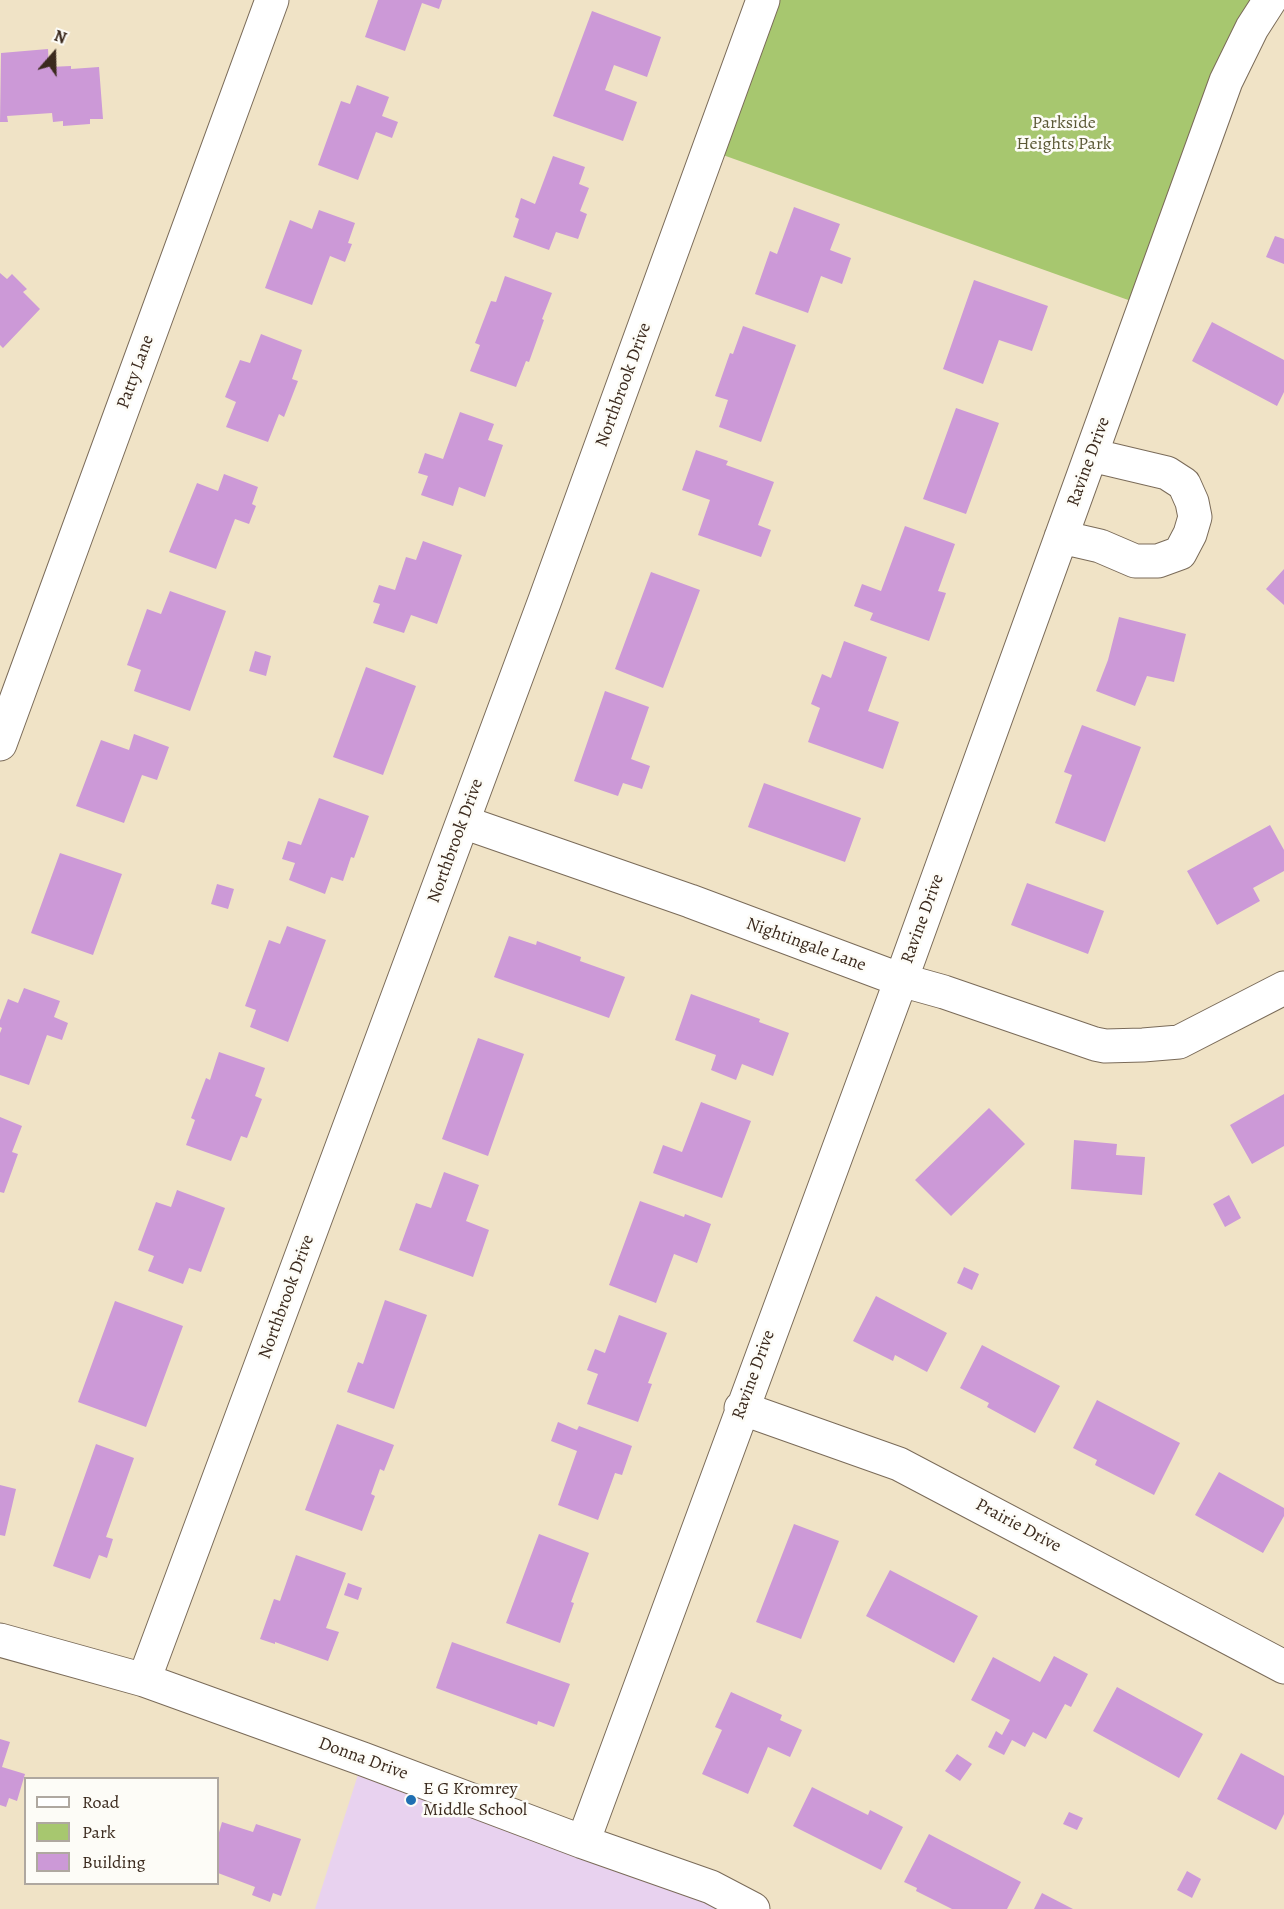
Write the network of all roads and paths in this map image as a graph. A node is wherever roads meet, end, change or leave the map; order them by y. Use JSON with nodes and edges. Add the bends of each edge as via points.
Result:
{"nodes":[{"id":1,"x":272,"y":0,"type":"edge"},
{"id":2,"x":764,"y":0,"type":"edge"},
{"id":3,"x":1270,"y":0,"type":"edge"},
{"id":4,"x":1091,"y":455,"type":"junction"},
{"id":5,"x":1061,"y":537,"type":"junction"},
{"id":6,"x":0,"y":744,"type":"edge"},
{"id":7,"x":463,"y":822,"type":"junction"},
{"id":8,"x":901,"y":980,"type":"junction"},
{"id":9,"x":1284,"y":988,"type":"edge"},
{"id":10,"x":741,"y":1408,"type":"junction"},
{"id":11,"x":0,"y":1640,"type":"edge"},
{"id":12,"x":1284,"y":1667,"type":"edge"},
{"id":13,"x":144,"y":1680,"type":"junction"},
{"id":14,"x":583,"y":1842,"type":"junction"},
{"id":15,"x":753,"y":1909,"type":"edge"}],
"edges":[{"from":1,"to":6,"type":"street","name":"Patty Lane"},
{"from":2,"to":7,"type":"street","name":"Northbrook Drive"},
{"from":3,"to":4,"type":"street","name":"Ravine Drive","via":[[1226,81]]},
{"from":4,"to":5,"type":"street","name":"Ravine Drive"},
{"from":4,"to":5,"type":"street","via":[[1167,473],[1184,484],[1195,517],[1190,534],[1180,553],[1158,561],[1135,561],[1100,546]]},
{"from":5,"to":8,"type":"street","name":"Ravine Drive"},
{"from":7,"to":8,"type":"street","name":"Nightingale Lane"},
{"from":7,"to":13,"type":"street","name":"Northbrook Drive"},
{"from":8,"to":9,"type":"street","name":"Nightingale Lane","via":[[1105,1046],[1179,1042]]},
{"from":8,"to":10,"type":"street","name":"Ravine Drive"},
{"from":10,"to":12,"type":"street","name":"Prairie Drive","via":[[899,1464]]},
{"from":10,"to":14,"type":"street","name":"Ravine Drive"},
{"from":11,"to":13,"type":"street","name":"Donna Drive"},
{"from":13,"to":14,"type":"street","name":"Donna Drive"},
{"from":14,"to":15,"type":"street","name":"Donna Drive","via":[[711,1887]]}]}
